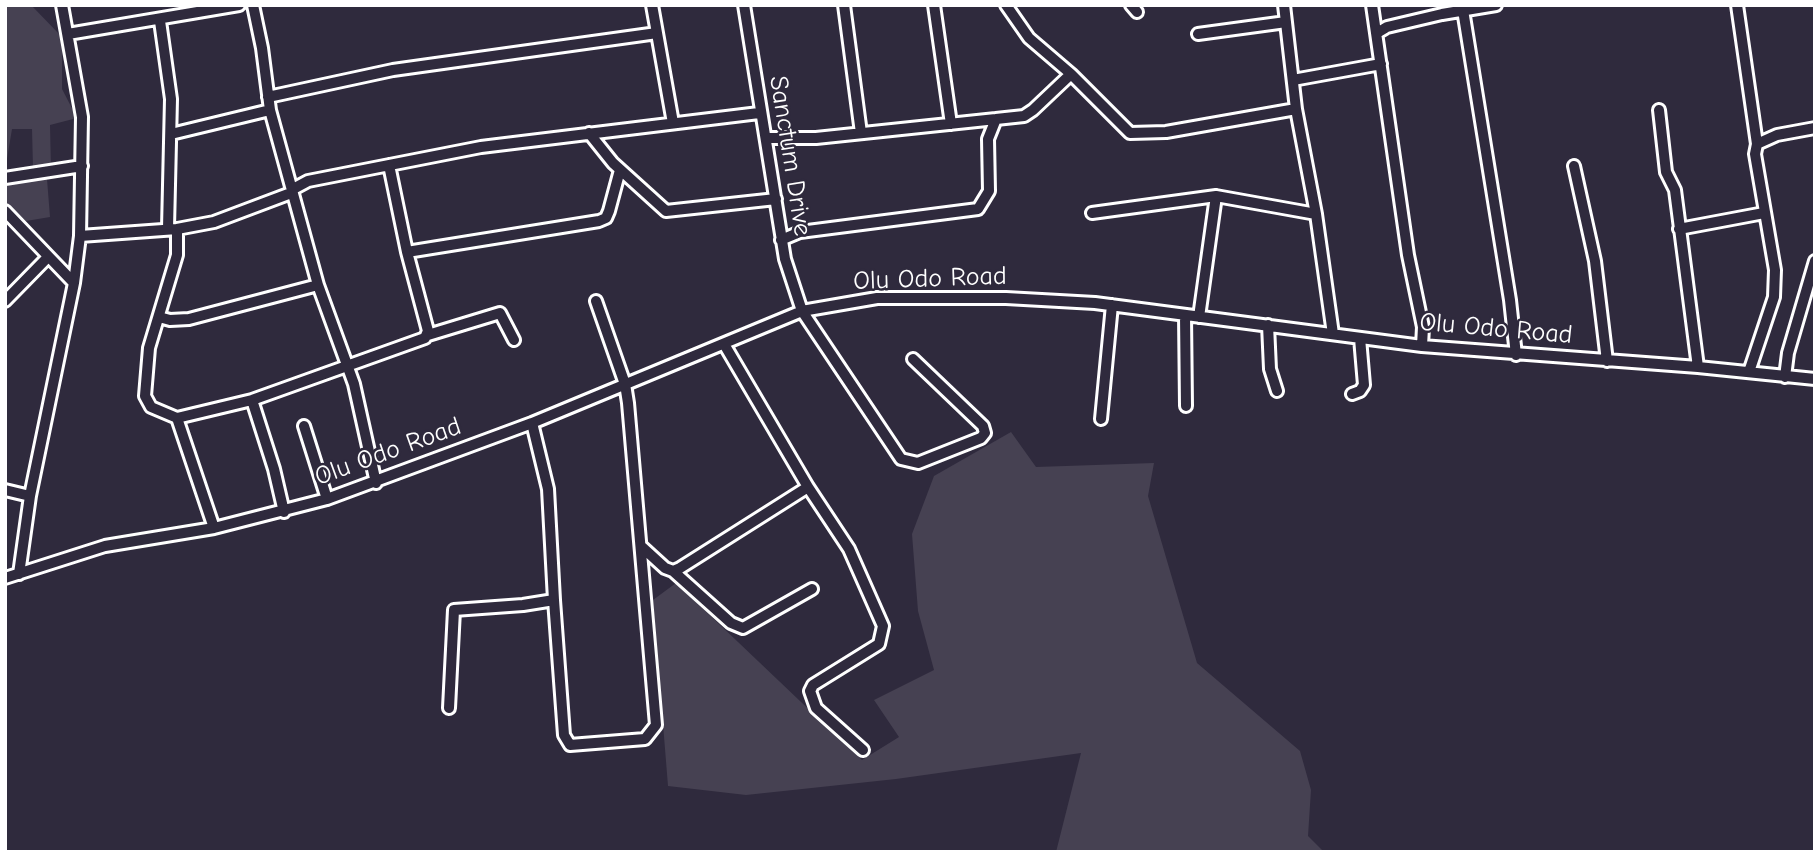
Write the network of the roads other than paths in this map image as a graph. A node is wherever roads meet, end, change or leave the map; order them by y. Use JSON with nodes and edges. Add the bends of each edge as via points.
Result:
{"nodes":[{"id":1,"x":62,"y":5,"type":"edge"},
{"id":2,"x":239,"y":5,"type":"edge"},
{"id":3,"x":253,"y":5,"type":"edge"},
{"id":4,"x":652,"y":5,"type":"edge"},
{"id":5,"x":744,"y":5,"type":"edge"},
{"id":6,"x":844,"y":5,"type":"edge"},
{"id":7,"x":933,"y":5,"type":"edge"},
{"id":8,"x":1006,"y":5,"type":"edge"},
{"id":9,"x":1284,"y":5,"type":"edge"},
{"id":10,"x":1372,"y":5,"type":"edge"},
{"id":11,"x":1496,"y":5,"type":"edge"},
{"id":12,"x":1737,"y":5,"type":"edge"},
{"id":13,"x":1463,"y":10,"type":"junction"},
{"id":14,"x":160,"y":21,"type":"junction"},
{"id":15,"x":1286,"y":22,"type":"junction"},
{"id":16,"x":657,"y":33,"type":"junction"},
{"id":17,"x":1377,"y":33,"type":"junction"},
{"id":18,"x":68,"y":34,"type":"junction"},
{"id":19,"x":1198,"y":34,"type":"dead end"},
{"id":20,"x":1381,"y":64,"type":"junction"},
{"id":21,"x":1071,"y":74,"type":"junction"},
{"id":22,"x":1293,"y":80,"type":"junction"},
{"id":23,"x":268,"y":97,"type":"junction"},
{"id":24,"x":1296,"y":109,"type":"junction"},
{"id":25,"x":270,"y":110,"type":"junction"},
{"id":26,"x":1659,"y":110,"type":"dead end"},
{"id":27,"x":759,"y":113,"type":"junction"},
{"id":28,"x":996,"y":119,"type":"junction"},
{"id":29,"x":673,"y":123,"type":"junction"},
{"id":30,"x":951,"y":124,"type":"junction"},
{"id":31,"x":1815,"y":128,"type":"edge"},
{"id":32,"x":861,"y":133,"type":"junction"},
{"id":33,"x":171,"y":134,"type":"junction"},
{"id":34,"x":589,"y":134,"type":"junction"},
{"id":35,"x":766,"y":138,"type":"junction"},
{"id":36,"x":1757,"y":144,"type":"junction"},
{"id":37,"x":389,"y":165,"type":"junction"},
{"id":38,"x":82,"y":166,"type":"junction"},
{"id":39,"x":1574,"y":166,"type":"dead end"},
{"id":40,"x":620,"y":170,"type":"junction"},
{"id":41,"x":5,"y":178,"type":"edge"},
{"id":42,"x":291,"y":193,"type":"junction"},
{"id":43,"x":1216,"y":196,"type":"junction"},
{"id":44,"x":776,"y":199,"type":"junction"},
{"id":45,"x":5,"y":211,"type":"edge"},
{"id":46,"x":1092,"y":213,"type":"dead end"},
{"id":47,"x":1764,"y":213,"type":"junction"},
{"id":48,"x":1316,"y":214,"type":"junction"},
{"id":49,"x":173,"y":229,"type":"junction"},
{"id":50,"x":1679,"y":229,"type":"junction"},
{"id":51,"x":80,"y":236,"type":"junction"},
{"id":52,"x":781,"y":240,"type":"junction"},
{"id":53,"x":407,"y":252,"type":"junction"},
{"id":54,"x":48,"y":257,"type":"junction"},
{"id":55,"x":1815,"y":261,"type":"edge"},
{"id":56,"x":74,"y":283,"type":"junction"},
{"id":57,"x":318,"y":285,"type":"junction"},
{"id":58,"x":596,"y":300,"type":"dead end"},
{"id":59,"x":5,"y":301,"type":"edge"},
{"id":60,"x":1112,"y":305,"type":"junction"},
{"id":61,"x":802,"y":311,"type":"junction"},
{"id":62,"x":1185,"y":315,"type":"junction"},
{"id":63,"x":159,"y":317,"type":"junction"},
{"id":64,"x":1199,"y":317,"type":"junction"},
{"id":65,"x":1268,"y":325,"type":"junction"},
{"id":66,"x":1332,"y":334,"type":"junction"},
{"id":67,"x":428,"y":335,"type":"junction"},
{"id":68,"x":1360,"y":338,"type":"junction"},
{"id":69,"x":514,"y":340,"type":"dead end"},
{"id":70,"x":724,"y":344,"type":"junction"},
{"id":71,"x":1422,"y":346,"type":"junction"},
{"id":72,"x":1516,"y":355,"type":"junction"},
{"id":73,"x":913,"y":359,"type":"dead end"},
{"id":74,"x":1607,"y":361,"type":"junction"},
{"id":75,"x":347,"y":366,"type":"junction"},
{"id":76,"x":1698,"y":367,"type":"junction"},
{"id":77,"x":1749,"y":372,"type":"junction"},
{"id":78,"x":1785,"y":377,"type":"junction"},
{"id":79,"x":1815,"y":379,"type":"edge"},
{"id":80,"x":625,"y":384,"type":"junction"},
{"id":81,"x":1277,"y":391,"type":"dead end"},
{"id":82,"x":1352,"y":394,"type":"dead end"},
{"id":83,"x":252,"y":400,"type":"junction"},
{"id":84,"x":1186,"y":406,"type":"dead end"},
{"id":85,"x":177,"y":418,"type":"junction"},
{"id":86,"x":1101,"y":419,"type":"dead end"},
{"id":87,"x":532,"y":423,"type":"junction"},
{"id":88,"x":304,"y":426,"type":"dead end"},
{"id":89,"x":376,"y":483,"type":"junction"},
{"id":90,"x":808,"y":487,"type":"junction"},
{"id":91,"x":5,"y":490,"type":"edge"},
{"id":92,"x":30,"y":496,"type":"junction"},
{"id":93,"x":327,"y":499,"type":"junction"},
{"id":94,"x":284,"y":512,"type":"junction"},
{"id":95,"x":214,"y":528,"type":"junction"},
{"id":96,"x":642,"y":547,"type":"junction"},
{"id":97,"x":673,"y":571,"type":"junction"},
{"id":98,"x":19,"y":574,"type":"junction"},
{"id":99,"x":5,"y":578,"type":"edge"},
{"id":100,"x":812,"y":589,"type":"dead end"},
{"id":101,"x":554,"y":600,"type":"junction"},
{"id":102,"x":449,"y":708,"type":"dead end"},
{"id":103,"x":863,"y":750,"type":"dead end"}],
"edges":[{"from":1,"to":18,"type":"street"},
{"from":2,"to":14,"type":"street"},
{"from":3,"to":23,"type":"street"},
{"from":4,"to":16,"type":"street"},
{"from":5,"to":27,"type":"street","name":"Sanctum Drive"},
{"from":6,"to":32,"type":"street"},
{"from":7,"to":30,"type":"street"},
{"from":8,"to":21,"type":"street","via":[[1029,38]]},
{"from":9,"to":15,"type":"street"},
{"from":10,"to":17,"type":"street"},
{"from":11,"to":13,"type":"street"},
{"from":12,"to":36,"type":"street"},
{"from":13,"to":17,"type":"street"},
{"from":13,"to":72,"type":"street"},
{"from":14,"to":18,"type":"street"},
{"from":14,"to":33,"type":"street"},
{"from":15,"to":19,"type":"street"},
{"from":15,"to":22,"type":"street"},
{"from":16,"to":23,"type":"street","via":[[393,70]]},
{"from":16,"to":29,"type":"street"},
{"from":17,"to":20,"type":"street"},
{"from":18,"to":38,"type":"street","via":[[82,117]]},
{"from":20,"to":22,"type":"street"},
{"from":20,"to":71,"type":"street","via":[[1423,327]]},
{"from":21,"to":24,"type":"street","via":[[1130,133],[1140,135]]},
{"from":21,"to":28,"type":"street","via":[[1024,116]]},
{"from":22,"to":24,"type":"street"},
{"from":23,"to":25,"type":"street"},
{"from":24,"to":48,"type":"street"},
{"from":25,"to":33,"type":"street"},
{"from":25,"to":42,"type":"street"},
{"from":26,"to":50,"type":"street"},
{"from":27,"to":29,"type":"street"},
{"from":27,"to":35,"type":"street","name":"Sanctum Drive"},
{"from":28,"to":30,"type":"street"},
{"from":28,"to":52,"type":"street","via":[[988,139],[989,191],[978,209],[800,232]]},
{"from":29,"to":34,"type":"street"},
{"from":30,"to":32,"type":"street"},
{"from":31,"to":36,"type":"street"},
{"from":32,"to":35,"type":"street"},
{"from":33,"to":49,"type":"street"},
{"from":34,"to":37,"type":"street","via":[[481,147]]},
{"from":34,"to":40,"type":"street"},
{"from":35,"to":44,"type":"street","name":"Sanctum Drive"},
{"from":36,"to":47,"type":"street"},
{"from":37,"to":42,"type":"street","via":[[308,181]]},
{"from":37,"to":53,"type":"street"},
{"from":38,"to":41,"type":"street"},
{"from":38,"to":51,"type":"street"},
{"from":39,"to":74,"type":"street","via":[[1595,261]]},
{"from":40,"to":44,"type":"street","via":[[666,211]]},
{"from":40,"to":53,"type":"street","via":[[606,218],[599,221]]},
{"from":42,"to":49,"type":"street","via":[[214,222]]},
{"from":42,"to":57,"type":"street"},
{"from":43,"to":46,"type":"street"},
{"from":43,"to":48,"type":"street"},
{"from":43,"to":64,"type":"street"},
{"from":44,"to":52,"type":"street","name":"Sanctum Drive"},
{"from":45,"to":54,"type":"street"},
{"from":47,"to":50,"type":"street"},
{"from":47,"to":77,"type":"street","via":[[1775,270],[1774,297]]},
{"from":48,"to":66,"type":"street"},
{"from":49,"to":51,"type":"street"},
{"from":49,"to":63,"type":"street","via":[[177,255]]},
{"from":50,"to":76,"type":"street"},
{"from":51,"to":56,"type":"street"},
{"from":52,"to":61,"type":"street","name":"Sanctum Drive"},
{"from":53,"to":67,"type":"street"},
{"from":54,"to":56,"type":"street"},
{"from":54,"to":59,"type":"street"},
{"from":55,"to":78,"type":"street"},
{"from":56,"to":92,"type":"street"},
{"from":57,"to":63,"type":"street","via":[[189,319]]},
{"from":57,"to":75,"type":"street"},
{"from":58,"to":80,"type":"street"},
{"from":60,"to":61,"type":"street","name":"Olu Odo Road","via":[[1006,298],[877,298]]},
{"from":60,"to":62,"type":"street","name":"Olu Odo Road"},
{"from":60,"to":86,"type":"street"},
{"from":61,"to":70,"type":"street","name":"Olu Odo Road"},
{"from":61,"to":73,"type":"street","name":"Sanctum Drive","via":[[901,459],[918,463],[981,438],[983,426]]},
{"from":62,"to":64,"type":"street","name":"Olu Odo Road"},
{"from":62,"to":84,"type":"street"},
{"from":63,"to":85,"type":"street","via":[[149,348],[145,396],[151,407]]},
{"from":64,"to":65,"type":"street","name":"Olu Odo Road"},
{"from":65,"to":66,"type":"street","name":"Olu Odo Road"},
{"from":65,"to":81,"type":"street","via":[[1270,369]]},
{"from":66,"to":68,"type":"street","name":"Olu Odo Road"},
{"from":67,"to":69,"type":"street","via":[[500,313]]},
{"from":67,"to":75,"type":"street"},
{"from":68,"to":71,"type":"street","name":"Olu Odo Road"},
{"from":68,"to":82,"type":"street","via":[[1364,385]]},
{"from":70,"to":80,"type":"street","name":"Olu Odo Road"},
{"from":70,"to":90,"type":"street"},
{"from":71,"to":72,"type":"street","name":"Olu Odo Road"},
{"from":72,"to":74,"type":"street","name":"Olu Odo Road"},
{"from":74,"to":76,"type":"street","name":"Olu Odo Road"},
{"from":75,"to":83,"type":"street"},
{"from":75,"to":89,"type":"street","via":[[367,432]]},
{"from":76,"to":77,"type":"street","name":"Olu Odo Road"},
{"from":77,"to":78,"type":"street","name":"Olu Odo Road"},
{"from":78,"to":79,"type":"street","name":"Olu Odo Road"},
{"from":80,"to":87,"type":"street","name":"Olu Odo Road"},
{"from":80,"to":96,"type":"street"},
{"from":83,"to":85,"type":"street"},
{"from":83,"to":94,"type":"street"},
{"from":85,"to":95,"type":"street"},
{"from":87,"to":89,"type":"street","name":"Olu Odo Road"},
{"from":87,"to":101,"type":"street","via":[[548,489]]},
{"from":88,"to":93,"type":"street"},
{"from":89,"to":93,"type":"street","name":"Olu Odo Road"},
{"from":90,"to":97,"type":"street"},
{"from":90,"to":103,"type":"street","via":[[849,549],[883,626],[879,644],[810,691],[816,708]]},
{"from":91,"to":92,"type":"street"},
{"from":92,"to":98,"type":"street"},
{"from":93,"to":94,"type":"street","name":"Olu Odo Road"},
{"from":94,"to":95,"type":"street","name":"Olu Odo Road"},
{"from":95,"to":98,"type":"street","name":"Olu Odo Road","via":[[129,540]]},
{"from":96,"to":97,"type":"street"},
{"from":96,"to":101,"type":"street","via":[[656,725],[645,739],[570,745],[564,735]]},
{"from":97,"to":100,"type":"street","via":[[731,623],[743,628]]},
{"from":98,"to":99,"type":"street","name":"Olu Odo Road"},
{"from":101,"to":102,"type":"street","via":[[454,610]]}]}
